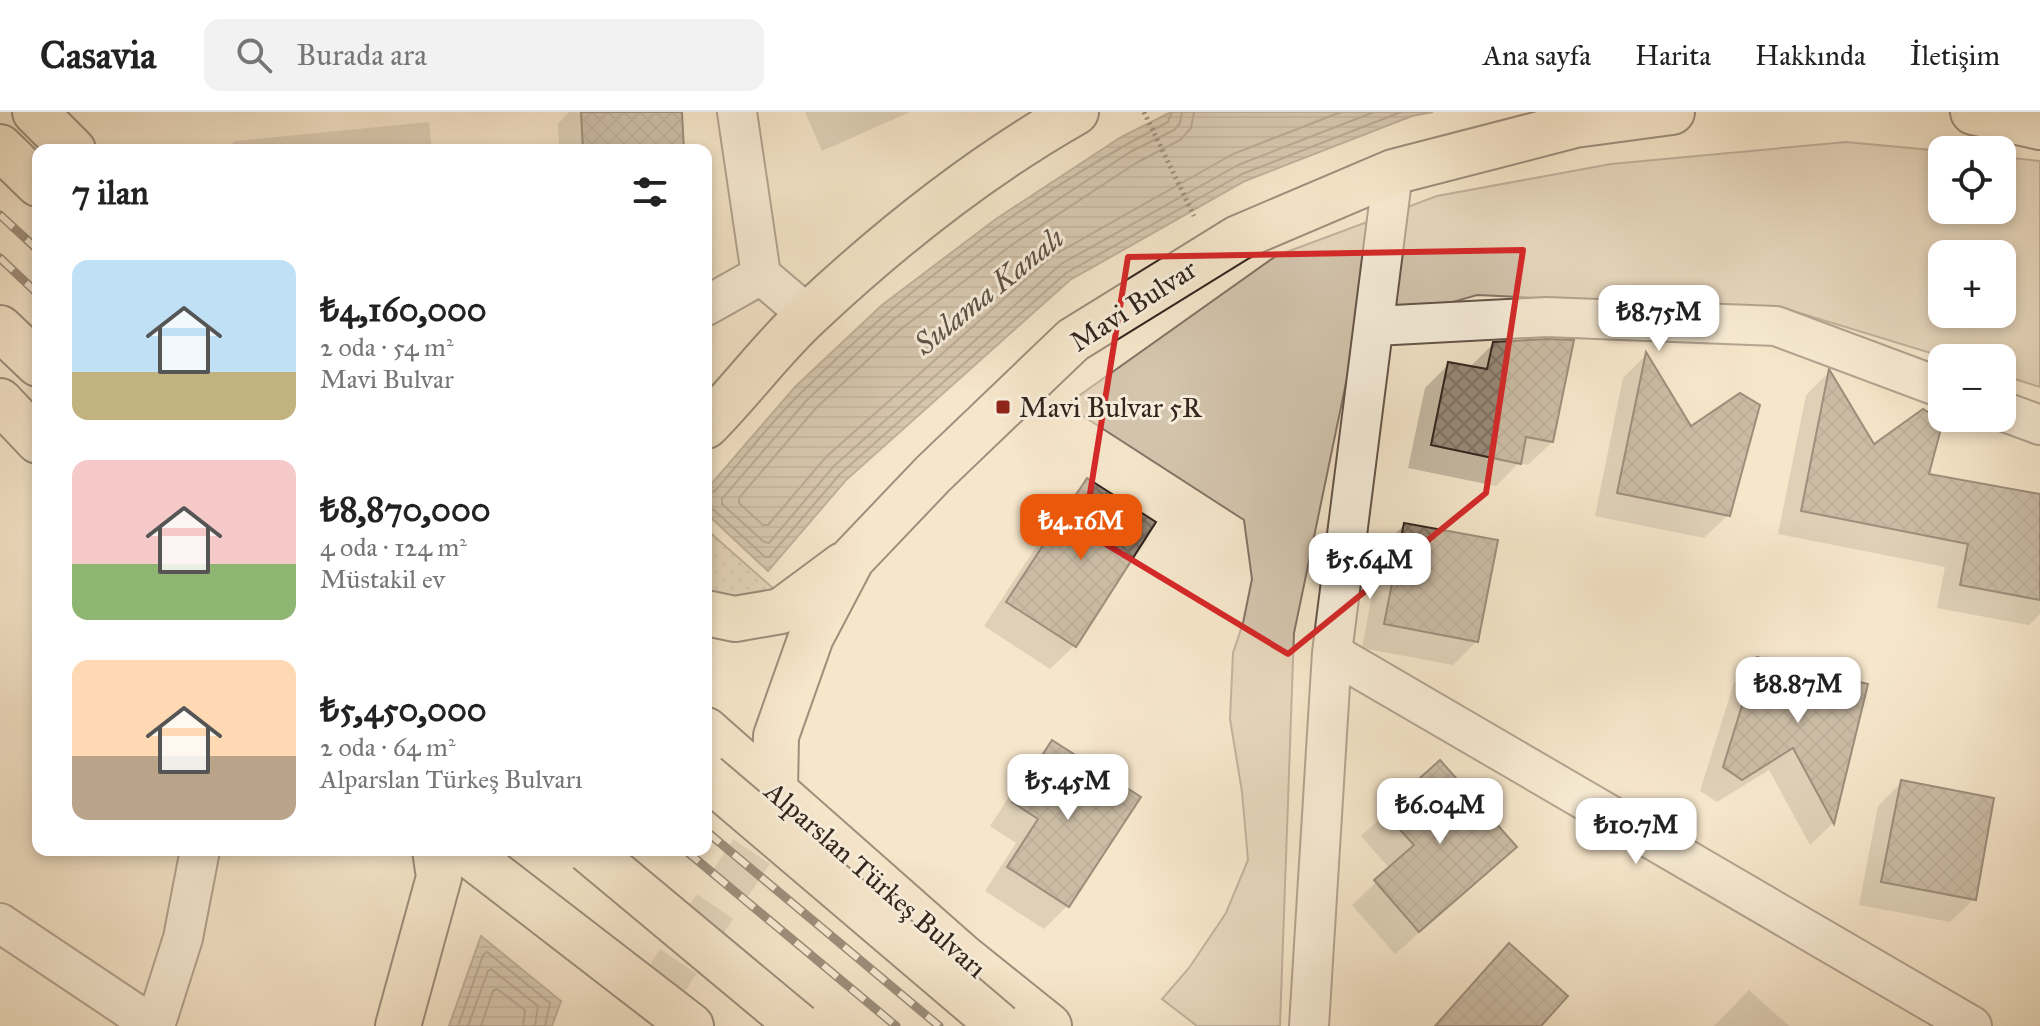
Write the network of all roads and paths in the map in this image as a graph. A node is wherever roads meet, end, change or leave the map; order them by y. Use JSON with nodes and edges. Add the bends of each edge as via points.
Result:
{"nodes":[{"id":1,"x":35,"y":112,"type":"edge"},
{"id":2,"x":737,"y":112,"type":"edge"},
{"id":3,"x":1076,"y":112,"type":"edge"},
{"id":4,"x":1144,"y":112,"type":"edge"},
{"id":5,"x":1672,"y":112,"type":"edge"},
{"id":6,"x":1973,"y":112,"type":"edge"},
{"id":7,"x":2040,"y":127,"type":"edge"},
{"id":8,"x":67,"y":144,"type":"edge"},
{"id":9,"x":0,"y":147,"type":"edge"},
{"id":10,"x":1393,"y":172,"type":"junction"},
{"id":11,"x":32,"y":178,"type":"edge"},
{"id":12,"x":1200,"y":229,"type":"dead end"},
{"id":13,"x":761,"y":275,"type":"junction"},
{"id":14,"x":712,"y":303,"type":"edge"},
{"id":15,"x":808,"y":315,"type":"junction"},
{"id":16,"x":1375,"y":326,"type":"junction"},
{"id":17,"x":0,"y":328,"type":"edge"},
{"id":18,"x":32,"y":358,"type":"edge"},
{"id":19,"x":1928,"y":383,"type":"edge"},
{"id":20,"x":0,"y":401,"type":"edge"},
{"id":21,"x":2016,"y":416,"type":"edge"},
{"id":22,"x":712,"y":421,"type":"edge"},
{"id":23,"x":2040,"y":425,"type":"edge"},
{"id":24,"x":32,"y":435,"type":"edge"},
{"id":25,"x":852,"y":559,"type":"junction"},
{"id":26,"x":712,"y":614,"type":"edge"},
{"id":27,"x":1332,"y":653,"type":"junction"},
{"id":28,"x":712,"y":735,"type":"edge"},
{"id":29,"x":712,"y":781,"type":"edge"},
{"id":30,"x":775,"y":791,"type":"junction"},
{"id":31,"x":199,"y":856,"type":"edge"},
{"id":32,"x":436,"y":856,"type":"edge"},
{"id":33,"x":470,"y":856,"type":"edge"},
{"id":34,"x":595,"y":856,"type":"edge"},
{"id":35,"x":0,"y":923,"type":"edge"},
{"id":36,"x":645,"y":1012,"type":"edge"},
{"id":37,"x":154,"y":1026,"type":"edge"},
{"id":38,"x":398,"y":1026,"type":"edge"},
{"id":39,"x":691,"y":1026,"type":"edge"},
{"id":40,"x":799,"y":1026,"type":"edge"},
{"id":41,"x":1000,"y":1026,"type":"edge"},
{"id":42,"x":1049,"y":1026,"type":"edge"},
{"id":43,"x":1309,"y":1026,"type":"edge"},
{"id":44,"x":1972,"y":1026,"type":"edge"}],
"edges":[{"from":1,"to":8,"type":"main road"},
{"from":2,"to":13,"type":"street"},
{"from":3,"to":15,"type":"main road","via":[[925,214]]},
{"from":4,"to":12,"type":"path"},
{"from":5,"to":10,"type":"main road","name":"Mavi Bulvar","via":[[1575,125]]},
{"from":6,"to":7,"type":"main road"},
{"from":9,"to":11,"type":"main road"},
{"from":10,"to":16,"type":"street"},
{"from":10,"to":25,"type":"main road","name":"Mavi Bulvar","via":[[1238,238],[1073,340]]},
{"from":13,"to":14,"type":"street"},
{"from":13,"to":15,"type":"street"},
{"from":15,"to":22,"type":"main road"},
{"from":16,"to":19,"type":"street","via":[[1546,317],[1776,326]]},
{"from":16,"to":27,"type":"street"},
{"from":17,"to":18,"type":"main road"},
{"from":20,"to":24,"type":"main road"},
{"from":21,"to":23,"type":"street"},
{"from":25,"to":26,"type":"main road","via":[[781,611],[735,619]]},
{"from":25,"to":30,"type":"main road","name":"Mavi Bulvar","via":[[811,637],[776,736]]},
{"from":27,"to":43,"type":"street"},
{"from":27,"to":44,"type":"street"},
{"from":28,"to":30,"type":"main road","name":"Alparslan Türkeş Bulvarı"},
{"from":29,"to":41,"type":"main road","name":"Alparslan Türkeş Bulvarı","bridge":true},
{"from":30,"to":42,"type":"main road","name":"Alparslan Türkeş Bulvarı"},
{"from":31,"to":37,"type":"street","via":[[183,938]]},
{"from":32,"to":38,"type":"main road","via":[[439,877]]},
{"from":33,"to":36,"type":"main road"},
{"from":34,"to":40,"type":"main road","bridge":true},
{"from":35,"to":37,"type":"street"},
{"from":36,"to":39,"type":"main road"}]}
